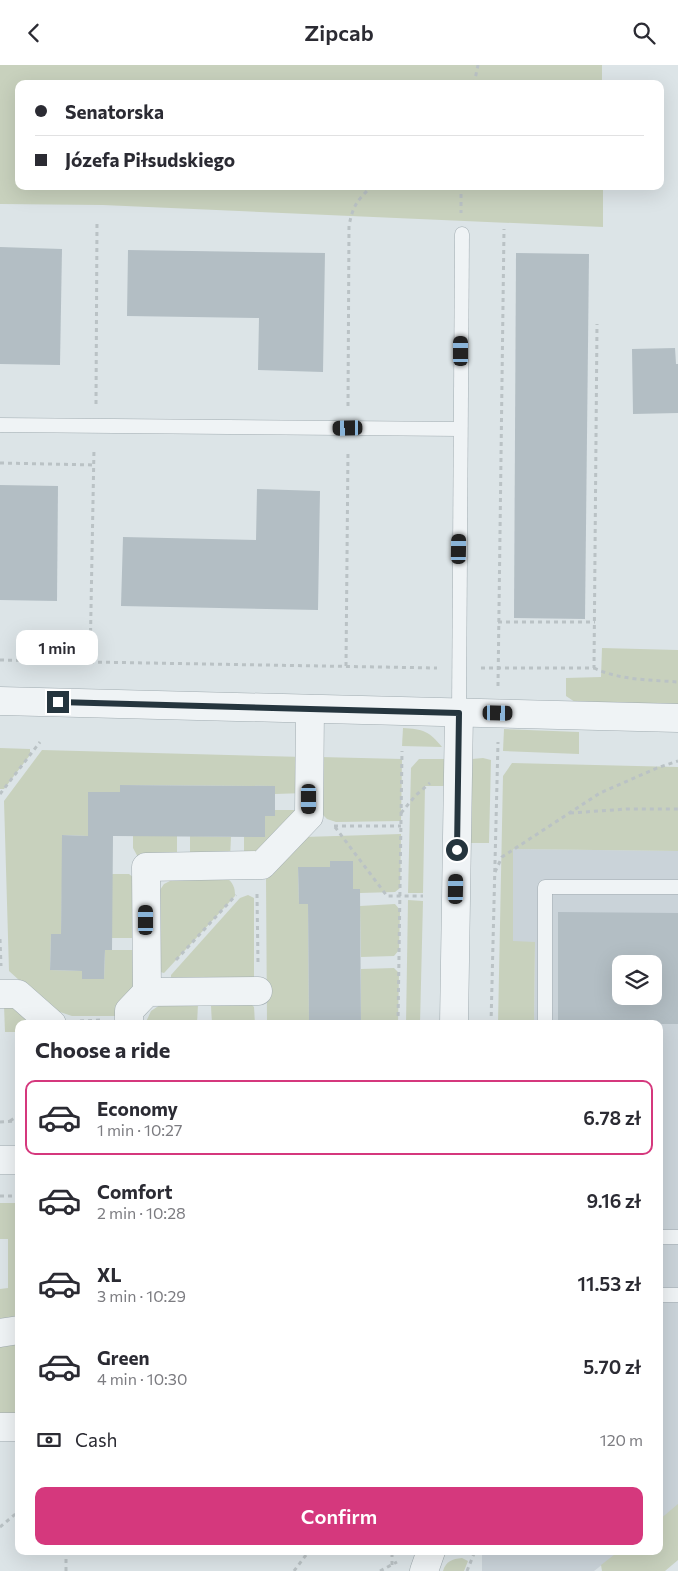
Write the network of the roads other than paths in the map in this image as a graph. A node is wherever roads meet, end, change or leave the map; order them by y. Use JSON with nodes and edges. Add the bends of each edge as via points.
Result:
{"nodes":[{"id":1,"x":462,"y":234,"type":"road end"},
{"id":2,"x":0,"y":425,"type":"edge"},
{"id":3,"x":460,"y":429,"type":"junction"},
{"id":4,"x":0,"y":701,"type":"edge"},
{"id":5,"x":310,"y":709,"type":"junction"},
{"id":6,"x":459,"y":713,"type":"junction"},
{"id":7,"x":678,"y":718,"type":"edge"},
{"id":8,"x":678,"y":887,"type":"edge"},
{"id":9,"x":258,"y":991,"type":"road end"},
{"id":10,"x":147,"y":992,"type":"junction"},
{"id":11,"x":0,"y":994,"type":"edge"},
{"id":12,"x":47,"y":1020,"type":"edge"},
{"id":13,"x":129,"y":1020,"type":"edge"},
{"id":14,"x":454,"y":1020,"type":"edge"},
{"id":15,"x":545,"y":1020,"type":"edge"},
{"id":16,"x":0,"y":1160,"type":"edge"},
{"id":17,"x":15,"y":1160,"type":"edge"},
{"id":18,"x":663,"y":1237,"type":"edge"},
{"id":19,"x":678,"y":1237,"type":"edge"},
{"id":20,"x":663,"y":1295,"type":"edge"},
{"id":21,"x":678,"y":1295,"type":"edge"},
{"id":22,"x":15,"y":1331,"type":"edge"},
{"id":23,"x":0,"y":1333,"type":"edge"},
{"id":24,"x":0,"y":1427,"type":"edge"},
{"id":25,"x":15,"y":1427,"type":"edge"},
{"id":26,"x":430,"y":1555,"type":"edge"},
{"id":27,"x":424,"y":1571,"type":"edge"}],
"edges":[{"from":1,"to":3,"type":"lane"},
{"from":2,"to":3,"type":"lane"},
{"from":3,"to":6,"type":"lane"},
{"from":4,"to":5,"type":"street"},
{"from":5,"to":6,"type":"street"},
{"from":5,"to":10,"type":"street","via":[[309,816],[259,868],[146,867]]},
{"from":6,"to":7,"type":"street"},
{"from":6,"to":14,"type":"street"},
{"from":8,"to":15,"type":"lane","via":[[545,887]]},
{"from":9,"to":10,"type":"street"},
{"from":10,"to":13,"type":"street","via":[[129,1011]]},
{"from":11,"to":12,"type":"street","via":[[18,994]]},
{"from":16,"to":17,"type":"street"},
{"from":18,"to":19,"type":"lane"},
{"from":20,"to":21,"type":"lane"},
{"from":22,"to":23,"type":"street"},
{"from":24,"to":25,"type":"street"},
{"from":26,"to":27,"type":"street"}]}
